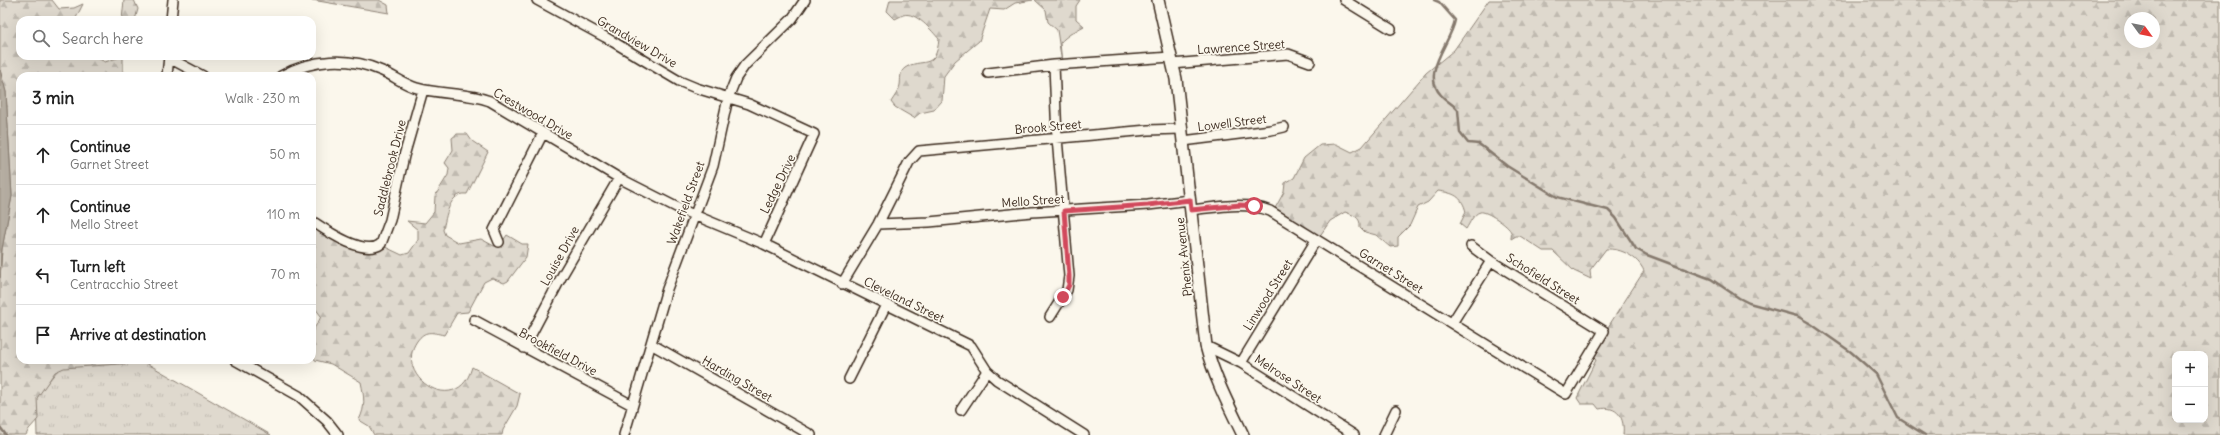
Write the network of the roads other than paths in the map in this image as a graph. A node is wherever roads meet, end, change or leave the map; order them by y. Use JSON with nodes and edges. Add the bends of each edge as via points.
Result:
{"nodes":[{"id":1,"x":173,"y":0,"type":"edge"},
{"id":2,"x":537,"y":0,"type":"edge"},
{"id":3,"x":805,"y":0,"type":"edge"},
{"id":4,"x":1158,"y":0,"type":"edge"},
{"id":5,"x":1344,"y":0,"type":"edge"},
{"id":6,"x":171,"y":16,"type":"edge"},
{"id":7,"x":1391,"y":29,"type":"dead end"},
{"id":8,"x":169,"y":60,"type":"edge"},
{"id":9,"x":174,"y":60,"type":"edge"},
{"id":10,"x":1172,"y":60,"type":"junction"},
{"id":11,"x":1310,"y":62,"type":"dead end"},
{"id":12,"x":1054,"y":65,"type":"junction"},
{"id":13,"x":167,"y":72,"type":"edge"},
{"id":14,"x":196,"y":72,"type":"edge"},
{"id":15,"x":290,"y":72,"type":"edge"},
{"id":16,"x":988,"y":73,"type":"dead end"},
{"id":17,"x":423,"y":90,"type":"junction"},
{"id":18,"x":728,"y":98,"type":"junction"},
{"id":19,"x":1284,"y":127,"type":"dead end"},
{"id":20,"x":1181,"y":129,"type":"junction"},
{"id":21,"x":543,"y":133,"type":"junction"},
{"id":22,"x":814,"y":134,"type":"joint"},
{"id":23,"x":1057,"y":138,"type":"junction"},
{"id":24,"x":1183,"y":141,"type":"junction"},
{"id":25,"x":619,"y":178,"type":"junction"},
{"id":26,"x":1191,"y":205,"type":"junction"},
{"id":27,"x":1064,"y":211,"type":"junction"},
{"id":28,"x":695,"y":214,"type":"junction"},
{"id":29,"x":316,"y":223,"type":"edge"},
{"id":30,"x":878,"y":224,"type":"junction"},
{"id":31,"x":1316,"y":240,"type":"junction"},
{"id":32,"x":499,"y":242,"type":"dead end"},
{"id":33,"x":764,"y":244,"type":"junction"},
{"id":34,"x":1471,"y":246,"type":"dead end"},
{"id":35,"x":1491,"y":261,"type":"junction"},
{"id":36,"x":842,"y":284,"type":"junction"},
{"id":37,"x":886,"y":304,"type":"junction"},
{"id":38,"x":1050,"y":317,"type":"dead end"},
{"id":39,"x":474,"y":320,"type":"dead end"},
{"id":40,"x":1452,"y":323,"type":"junction"},
{"id":41,"x":651,"y":344,"type":"junction"},
{"id":42,"x":1206,"y":346,"type":"junction"},
{"id":43,"x":524,"y":348,"type":"junction"},
{"id":44,"x":1241,"y":363,"type":"junction"},
{"id":45,"x":242,"y":364,"type":"edge"},
{"id":46,"x":987,"y":372,"type":"junction"},
{"id":47,"x":849,"y":379,"type":"dead end"},
{"id":48,"x":1566,"y":394,"type":"joint"},
{"id":49,"x":632,"y":405,"type":"junction"},
{"id":50,"x":961,"y":410,"type":"dead end"},
{"id":51,"x":1396,"y":410,"type":"dead end"},
{"id":52,"x":338,"y":435,"type":"edge"},
{"id":53,"x":624,"y":435,"type":"edge"},
{"id":54,"x":811,"y":435,"type":"edge"},
{"id":55,"x":1084,"y":435,"type":"edge"},
{"id":56,"x":1243,"y":435,"type":"edge"},
{"id":57,"x":1354,"y":435,"type":"edge"},
{"id":58,"x":1384,"y":435,"type":"edge"}],
"edges":[{"from":1,"to":6,"type":"street"},
{"from":2,"to":18,"type":"street","name":"Grandview Drive","via":[[679,81]]},
{"from":3,"to":18,"type":"street","name":"Wakefield Street","via":[[792,19],[745,65],[736,78]]},
{"from":4,"to":10,"type":"main road","name":"Phenix Avenue"},
{"from":5,"to":7,"type":"street"},
{"from":8,"to":13,"type":"street"},
{"from":9,"to":14,"type":"street"},
{"from":10,"to":11,"type":"street","name":"Lawrence Street","via":[[1288,54]]},
{"from":10,"to":12,"type":"street","name":"Lawrence Street"},
{"from":10,"to":20,"type":"main road","name":"Phenix Avenue"},
{"from":12,"to":16,"type":"street","name":"Lawrence Street"},
{"from":12,"to":23,"type":"street"},
{"from":15,"to":17,"type":"street","name":"Crestwood Drive","via":[[309,64],[335,61],[376,68]]},
{"from":17,"to":21,"type":"street","name":"Crestwood Drive","via":[[483,99]]},
{"from":17,"to":29,"type":"street","name":"Saddlebrook Drive","via":[[404,156],[390,220],[381,244],[368,248],[349,242]]},
{"from":18,"to":22,"type":"street","name":"Grandview Drive","via":[[749,104]]},
{"from":18,"to":28,"type":"street","name":"Wakefield Street","via":[[713,166]]},
{"from":19,"to":24,"type":"street","name":"Lowell Street"},
{"from":20,"to":23,"type":"street","name":"Brook Street"},
{"from":20,"to":24,"type":"main road","name":"Phenix Avenue"},
{"from":21,"to":25,"type":"street","name":"Crestwood Drive"},
{"from":21,"to":32,"type":"street","via":[[494,230]]},
{"from":22,"to":33,"type":"street","name":"Ledge Drive"},
{"from":23,"to":27,"type":"street"},
{"from":23,"to":30,"type":"street","name":"Brook Street","via":[[918,151]]},
{"from":24,"to":26,"type":"main road","name":"Phenix Avenue"},
{"from":25,"to":28,"type":"street","name":"Crestwood Drive"},
{"from":25,"to":43,"type":"street","name":"Louise Drive","via":[[563,274]]},
{"from":26,"to":27,"type":"street","name":"Mello Street","via":[[1148,205]]},
{"from":26,"to":31,"type":"street","name":"Garnet Street","via":[[1254,206],[1270,211]]},
{"from":26,"to":42,"type":"main road","name":"Phenix Avenue"},
{"from":27,"to":30,"type":"street","name":"Mello Street"},
{"from":27,"to":38,"type":"street","via":[[1069,285]]},
{"from":28,"to":33,"type":"street","name":"Cleveland Street"},
{"from":28,"to":41,"type":"street","name":"Wakefield Street","via":[[667,289]]},
{"from":30,"to":36,"type":"street"},
{"from":31,"to":40,"type":"street","name":"Garnet Street"},
{"from":31,"to":44,"type":"street","name":"Linwood Street"},
{"from":33,"to":36,"type":"street","name":"Cleveland Street"},
{"from":34,"to":35,"type":"street"},
{"from":35,"to":40,"type":"street","name":"Schofield Street"},
{"from":35,"to":48,"type":"street","name":"Schofield Street","via":[[1604,331]]},
{"from":36,"to":37,"type":"street","name":"Cleveland Street"},
{"from":37,"to":46,"type":"street","name":"Cleveland Street","via":[[971,346]]},
{"from":37,"to":47,"type":"street"},
{"from":39,"to":43,"type":"street","name":"Brookfield Drive"},
{"from":40,"to":48,"type":"street","name":"Garnet Street"},
{"from":41,"to":49,"type":"street","name":"Wakefield Street"},
{"from":41,"to":54,"type":"street","name":"Harding Street"},
{"from":42,"to":44,"type":"street","name":"Melrose Street"},
{"from":42,"to":56,"type":"main road","name":"Phenix Avenue","via":[[1210,363]]},
{"from":43,"to":49,"type":"street","name":"Brookfield Drive"},
{"from":44,"to":57,"type":"street","name":"Melrose Street"},
{"from":45,"to":52,"type":"street","via":[[299,396],[327,421]]},
{"from":46,"to":50,"type":"street"},
{"from":46,"to":55,"type":"street","name":"Cleveland Street"},
{"from":49,"to":53,"type":"street","name":"Wakefield Street"},
{"from":51,"to":58,"type":"street"}]}
